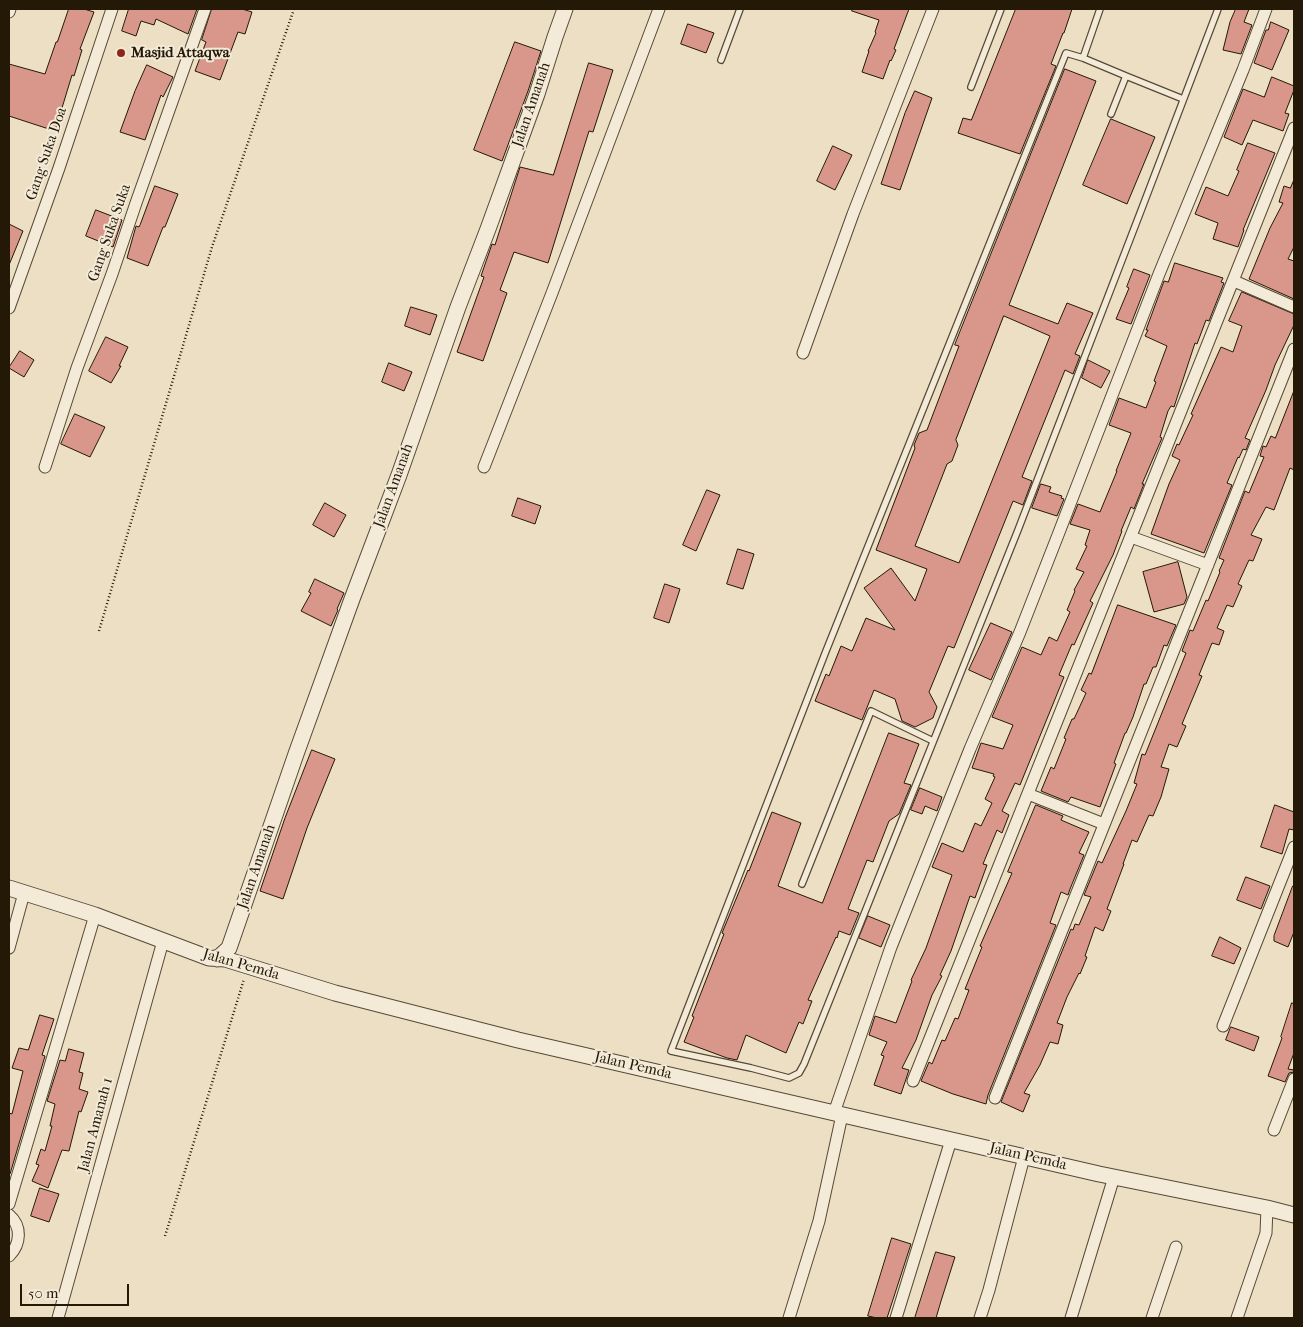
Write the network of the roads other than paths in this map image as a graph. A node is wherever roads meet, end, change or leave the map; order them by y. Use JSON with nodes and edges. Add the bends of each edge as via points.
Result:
{"nodes":[{"id":1,"x":10,"y":9,"type":"edge"},
{"id":2,"x":112,"y":9,"type":"edge"},
{"id":3,"x":205,"y":9,"type":"edge"},
{"id":4,"x":565,"y":9,"type":"edge"},
{"id":5,"x":660,"y":9,"type":"edge"},
{"id":6,"x":740,"y":9,"type":"edge"},
{"id":7,"x":933,"y":9,"type":"edge"},
{"id":8,"x":1001,"y":9,"type":"edge"},
{"id":9,"x":1100,"y":9,"type":"edge"},
{"id":10,"x":1218,"y":9,"type":"edge"},
{"id":11,"x":1266,"y":9,"type":"edge"},
{"id":12,"x":9,"y":12,"type":"edge"},
{"id":13,"x":1083,"y":58,"type":"junction"},
{"id":14,"x":721,"y":60,"type":"dead end"},
{"id":15,"x":1126,"y":76,"type":"junction"},
{"id":16,"x":971,"y":87,"type":"dead end"},
{"id":17,"x":1183,"y":99,"type":"junction"},
{"id":18,"x":1111,"y":114,"type":"dead end"},
{"id":19,"x":1294,"y":128,"type":"edge"},
{"id":20,"x":1234,"y":281,"type":"junction"},
{"id":21,"x":1294,"y":307,"type":"edge"},
{"id":22,"x":9,"y":308,"type":"edge"},
{"id":23,"x":1294,"y":349,"type":"edge"},
{"id":24,"x":803,"y":353,"type":"dead end"},
{"id":25,"x":44,"y":467,"type":"dead end"},
{"id":26,"x":484,"y":467,"type":"dead end"},
{"id":27,"x":1131,"y":537,"type":"junction"},
{"id":28,"x":1208,"y":565,"type":"junction"},
{"id":29,"x":933,"y":741,"type":"junction"},
{"id":30,"x":1028,"y":794,"type":"junction"},
{"id":31,"x":1104,"y":824,"type":"junction"},
{"id":32,"x":1294,"y":847,"type":"edge"},
{"id":33,"x":802,"y":884,"type":"dead end"},
{"id":34,"x":9,"y":888,"type":"edge"},
{"id":35,"x":24,"y":893,"type":"junction"},
{"id":36,"x":95,"y":915,"type":"junction"},
{"id":37,"x":163,"y":941,"type":"junction"},
{"id":38,"x":9,"y":948,"type":"edge"},
{"id":39,"x":217,"y":959,"type":"junction"},
{"id":40,"x":1223,"y":1026,"type":"dead end"},
{"id":41,"x":1294,"y":1079,"type":"edge"},
{"id":42,"x":913,"y":1082,"type":"dead end"},
{"id":43,"x":995,"y":1098,"type":"dead end"},
{"id":44,"x":838,"y":1114,"type":"junction"},
{"id":45,"x":1274,"y":1130,"type":"dead end"},
{"id":46,"x":951,"y":1140,"type":"junction"},
{"id":47,"x":1024,"y":1157,"type":"junction"},
{"id":48,"x":1114,"y":1177,"type":"junction"},
{"id":49,"x":9,"y":1204,"type":"edge"},
{"id":50,"x":1267,"y":1208,"type":"junction"},
{"id":51,"x":9,"y":1215,"type":"edge"},
{"id":52,"x":1294,"y":1215,"type":"edge"},
{"id":53,"x":1176,"y":1247,"type":"dead end"},
{"id":54,"x":9,"y":1256,"type":"edge"},
{"id":55,"x":58,"y":1318,"type":"edge"},
{"id":56,"x":789,"y":1318,"type":"edge"},
{"id":57,"x":896,"y":1318,"type":"edge"},
{"id":58,"x":980,"y":1318,"type":"edge"},
{"id":59,"x":1071,"y":1318,"type":"edge"},
{"id":60,"x":1152,"y":1318,"type":"edge"},
{"id":61,"x":1237,"y":1318,"type":"edge"}],
"edges":[{"from":1,"to":12,"type":"street"},
{"from":2,"to":22,"type":"street","name":"Gang Suka Doa"},
{"from":3,"to":25,"type":"street","name":"Gang Suka Suka"},
{"from":4,"to":39,"type":"street","name":"Jalan Amanah","via":[[399,475],[348,608],[230,948]]},
{"from":5,"to":26,"type":"street"},
{"from":6,"to":14,"type":"lane"},
{"from":7,"to":24,"type":"street"},
{"from":8,"to":16,"type":"lane"},
{"from":9,"to":13,"type":"lane"},
{"from":10,"to":17,"type":"lane"},
{"from":11,"to":44,"type":"street","via":[[1020,632],[891,948]]},
{"from":13,"to":15,"type":"lane"},
{"from":13,"to":29,"type":"lane","via":[[1066,53],[826,651],[671,1051],[789,1078],[799,1073]]},
{"from":15,"to":17,"type":"lane"},
{"from":15,"to":18,"type":"lane"},
{"from":17,"to":29,"type":"lane","via":[[1018,531]]},
{"from":19,"to":20,"type":"street"},
{"from":20,"to":21,"type":"street"},
{"from":20,"to":27,"type":"street"},
{"from":23,"to":28,"type":"street"},
{"from":27,"to":28,"type":"street"},
{"from":27,"to":30,"type":"street"},
{"from":28,"to":31,"type":"street"},
{"from":29,"to":33,"type":"lane","via":[[871,712]]},
{"from":30,"to":31,"type":"street"},
{"from":30,"to":42,"type":"street"},
{"from":31,"to":43,"type":"street"},
{"from":32,"to":40,"type":"street"},
{"from":34,"to":35,"type":"street","name":"Jalan Pemda"},
{"from":35,"to":36,"type":"street","name":"Jalan Pemda"},
{"from":35,"to":38,"type":"street"},
{"from":36,"to":37,"type":"street","name":"Jalan Pemda"},
{"from":36,"to":49,"type":"street"},
{"from":37,"to":39,"type":"street","name":"Jalan Pemda"},
{"from":37,"to":55,"type":"street","name":"Jalan Amanah 1"},
{"from":39,"to":44,"type":"street","name":"Jalan Pemda","via":[[508,1037]]},
{"from":41,"to":45,"type":"street"},
{"from":44,"to":46,"type":"street","name":"Jalan Pemda"},
{"from":44,"to":56,"type":"street","via":[[819,1221]]},
{"from":46,"to":47,"type":"street","name":"Jalan Pemda"},
{"from":46,"to":57,"type":"street"},
{"from":47,"to":48,"type":"street","name":"Jalan Pemda"},
{"from":47,"to":58,"type":"street"},
{"from":48,"to":50,"type":"street","name":"Jalan Pemda"},
{"from":48,"to":59,"type":"street"},
{"from":50,"to":52,"type":"street","name":"Jalan Pemda"},
{"from":50,"to":61,"type":"street","via":[[1266,1233]]},
{"from":51,"to":54,"type":"street","via":[[19,1235],[18,1244]]},
{"from":53,"to":60,"type":"street"}]}
